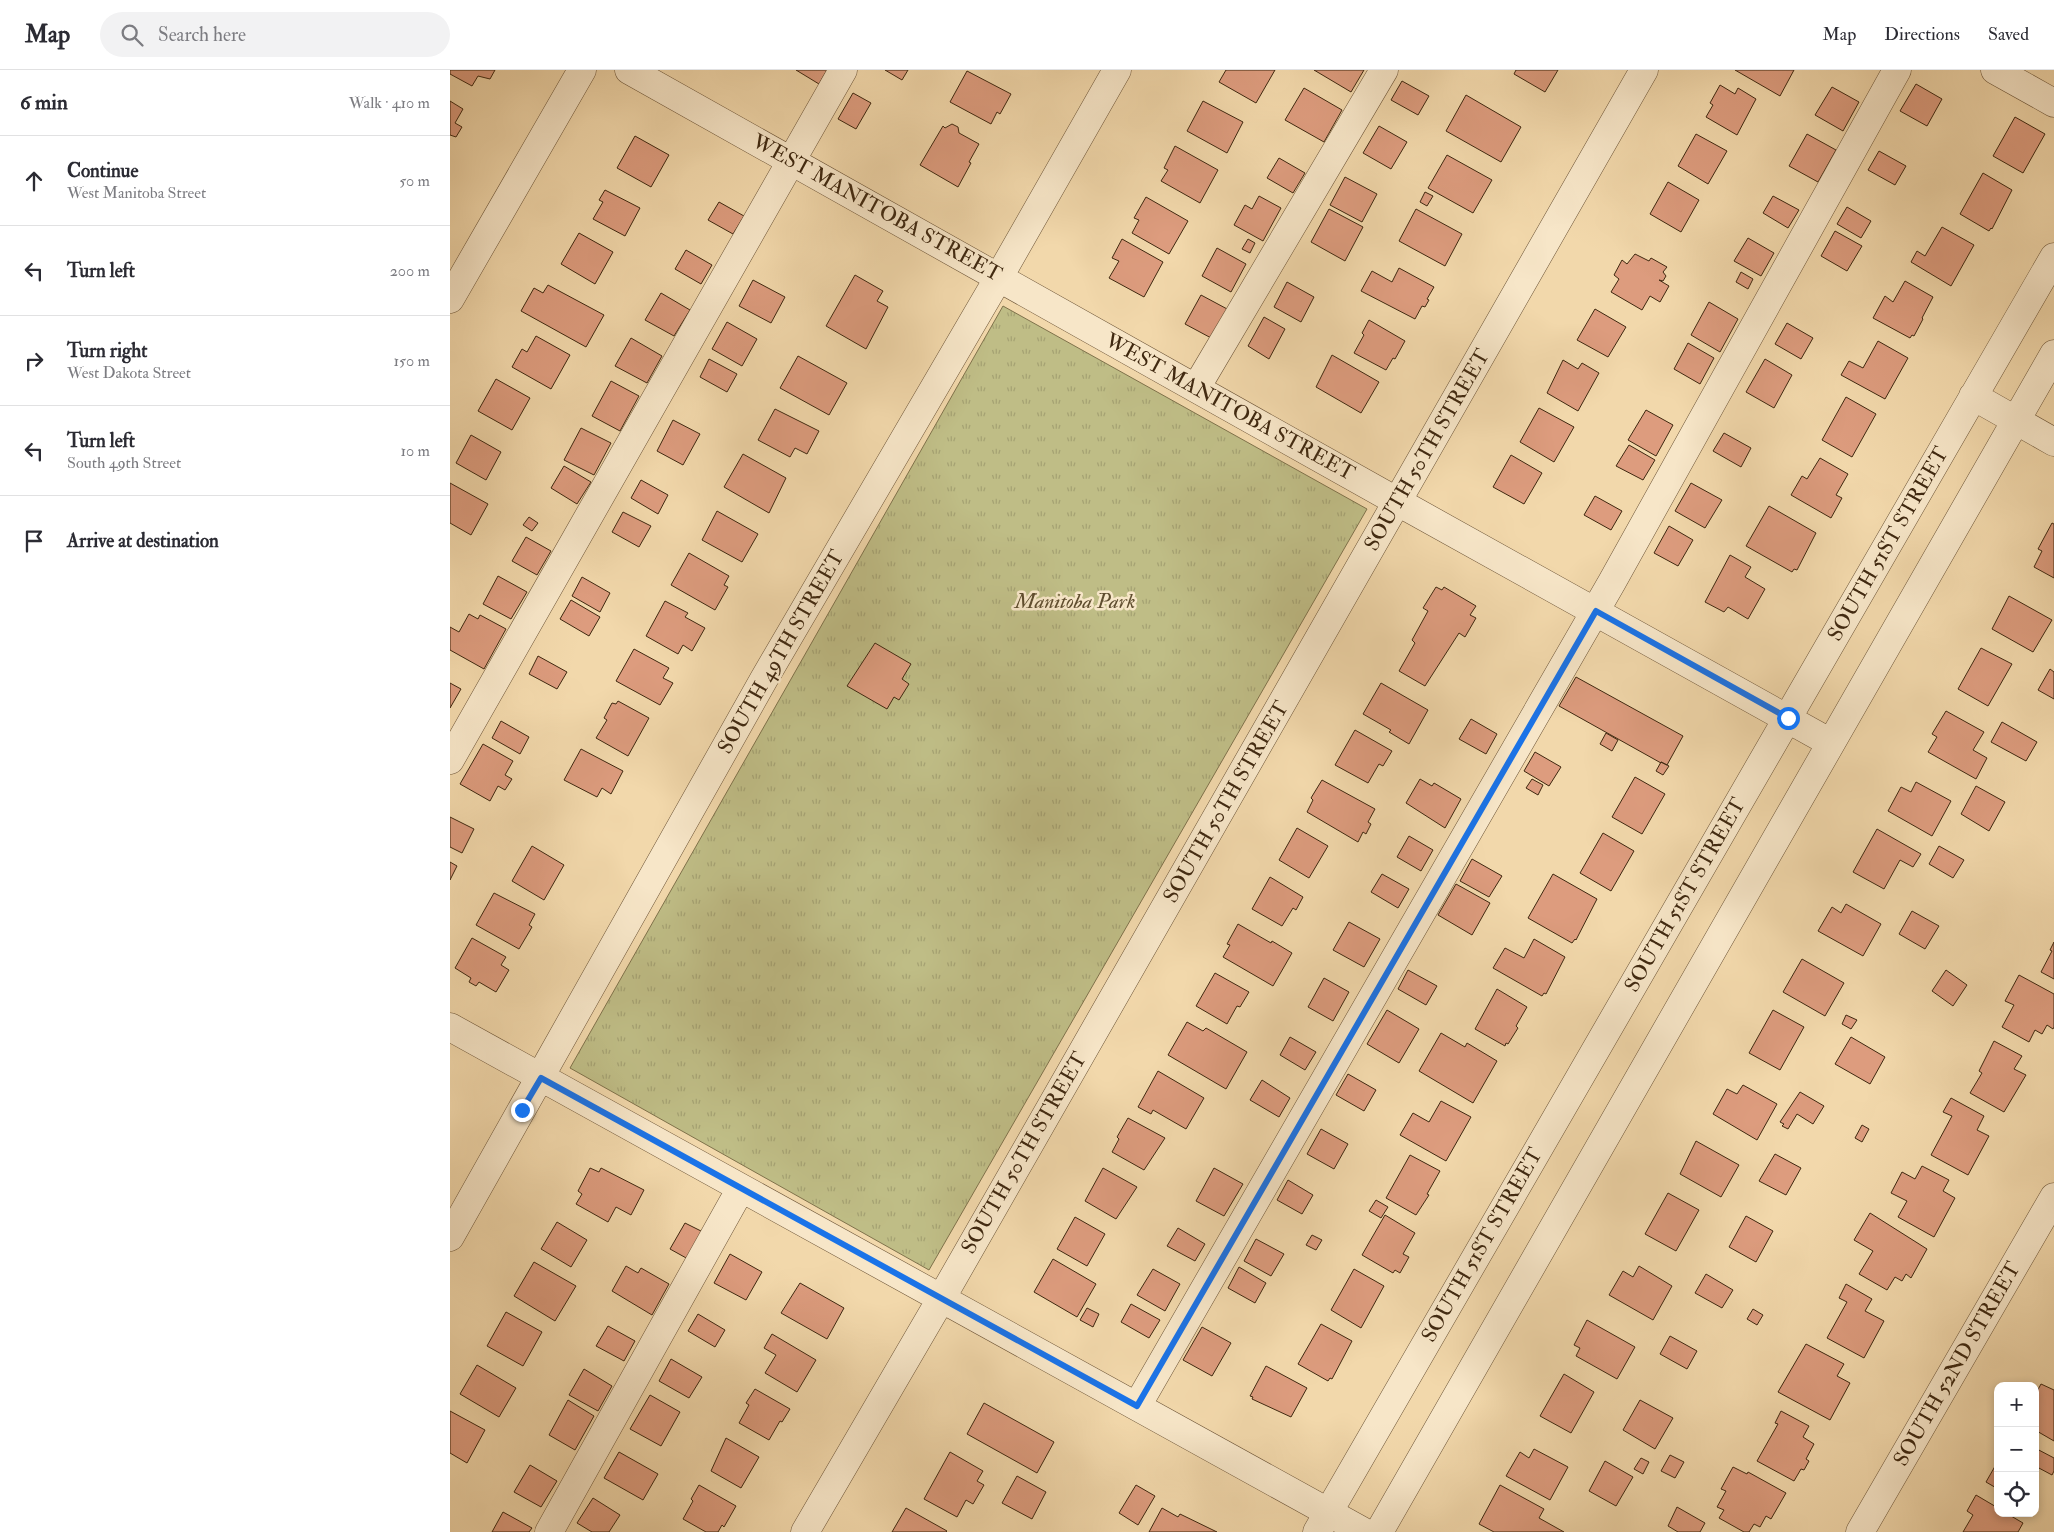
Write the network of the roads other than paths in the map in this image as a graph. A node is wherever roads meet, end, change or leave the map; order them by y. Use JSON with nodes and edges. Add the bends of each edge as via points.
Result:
{"nodes":[{"id":1,"x":582,"y":70,"type":"edge"},
{"id":2,"x":629,"y":70,"type":"edge"},
{"id":3,"x":842,"y":70,"type":"edge"},
{"id":4,"x":1117,"y":70,"type":"edge"},
{"id":5,"x":1384,"y":70,"type":"edge"},
{"id":6,"x":1644,"y":70,"type":"edge"},
{"id":7,"x":1897,"y":70,"type":"edge"},
{"id":8,"x":1994,"y":70,"type":"edge"},
{"id":9,"x":2051,"y":94,"type":"edge"},
{"id":10,"x":790,"y":159,"type":"junction"},
{"id":11,"x":2054,"y":258,"type":"edge"},
{"id":12,"x":999,"y":277,"type":"junction"},
{"id":13,"x":450,"y":299,"type":"edge"},
{"id":14,"x":2054,"y":354,"type":"edge"},
{"id":15,"x":1196,"y":388,"type":"junction"},
{"id":16,"x":1973,"y":396,"type":"junction"},
{"id":17,"x":2016,"y":421,"type":"junction"},
{"id":18,"x":2054,"y":442,"type":"edge"},
{"id":19,"x":1398,"y":502,"type":"junction"},
{"id":20,"x":1596,"y":611,"type":"junction"},
{"id":21,"x":1788,"y":718,"type":"junction"},
{"id":22,"x":1832,"y":743,"type":"junction"},
{"id":23,"x":450,"y":760,"type":"edge"},
{"id":24,"x":450,"y":1028,"type":"edge"},
{"id":25,"x":541,"y":1078,"type":"junction"},
{"id":26,"x":741,"y":1188,"type":"junction"},
{"id":27,"x":2054,"y":1196,"type":"edge"},
{"id":28,"x":450,"y":1237,"type":"edge"},
{"id":29,"x":940,"y":1299,"type":"junction"},
{"id":30,"x":1137,"y":1406,"type":"junction"},
{"id":31,"x":1323,"y":1522,"type":"edge"},
{"id":32,"x":549,"y":1532,"type":"edge"},
{"id":33,"x":805,"y":1532,"type":"edge"},
{"id":34,"x":1364,"y":1532,"type":"edge"},
{"id":35,"x":1379,"y":1532,"type":"edge"},
{"id":36,"x":1860,"y":1532,"type":"edge"}],
"edges":[{"from":1,"to":13,"type":"street"},
{"from":2,"to":10,"type":"street","name":"WEST MANITOBA STREET"},
{"from":3,"to":10,"type":"street"},
{"from":4,"to":12,"type":"street","name":"SOUTH 49TH STREET"},
{"from":5,"to":15,"type":"street"},
{"from":6,"to":19,"type":"street","name":"SOUTH 50TH STREET"},
{"from":7,"to":20,"type":"street"},
{"from":8,"to":9,"type":"street"},
{"from":10,"to":12,"type":"street","name":"WEST MANITOBA STREET"},
{"from":10,"to":23,"type":"street"},
{"from":11,"to":16,"type":"street","name":"SOUTH 51ST STREET"},
{"from":12,"to":15,"type":"street","name":"WEST MANITOBA STREET"},
{"from":12,"to":25,"type":"street","name":"SOUTH 49TH STREET","via":[[764,679]]},
{"from":14,"to":17,"type":"street"},
{"from":15,"to":19,"type":"street","name":"WEST MANITOBA STREET"},
{"from":16,"to":17,"type":"street"},
{"from":16,"to":21,"type":"street","name":"SOUTH 51ST STREET"},
{"from":17,"to":18,"type":"street"},
{"from":17,"to":22,"type":"street"},
{"from":19,"to":20,"type":"street","name":"WEST MANITOBA STREET"},
{"from":19,"to":29,"type":"street","name":"SOUTH 50TH STREET"},
{"from":20,"to":21,"type":"street","name":"WEST MANITOBA STREET"},
{"from":20,"to":30,"type":"street"},
{"from":21,"to":22,"type":"street","name":"WEST MANITOBA STREET"},
{"from":21,"to":31,"type":"street","name":"SOUTH 51ST STREET"},
{"from":22,"to":35,"type":"street"},
{"from":24,"to":25,"type":"street"},
{"from":25,"to":26,"type":"street"},
{"from":25,"to":28,"type":"street","name":"SOUTH 49TH STREET"},
{"from":26,"to":29,"type":"street"},
{"from":26,"to":32,"type":"street"},
{"from":27,"to":36,"type":"street","name":"SOUTH 52ND STREET"},
{"from":29,"to":30,"type":"street"},
{"from":29,"to":33,"type":"street","name":"SOUTH 50TH STREET"},
{"from":30,"to":31,"type":"street"},
{"from":31,"to":34,"type":"street"}]}
